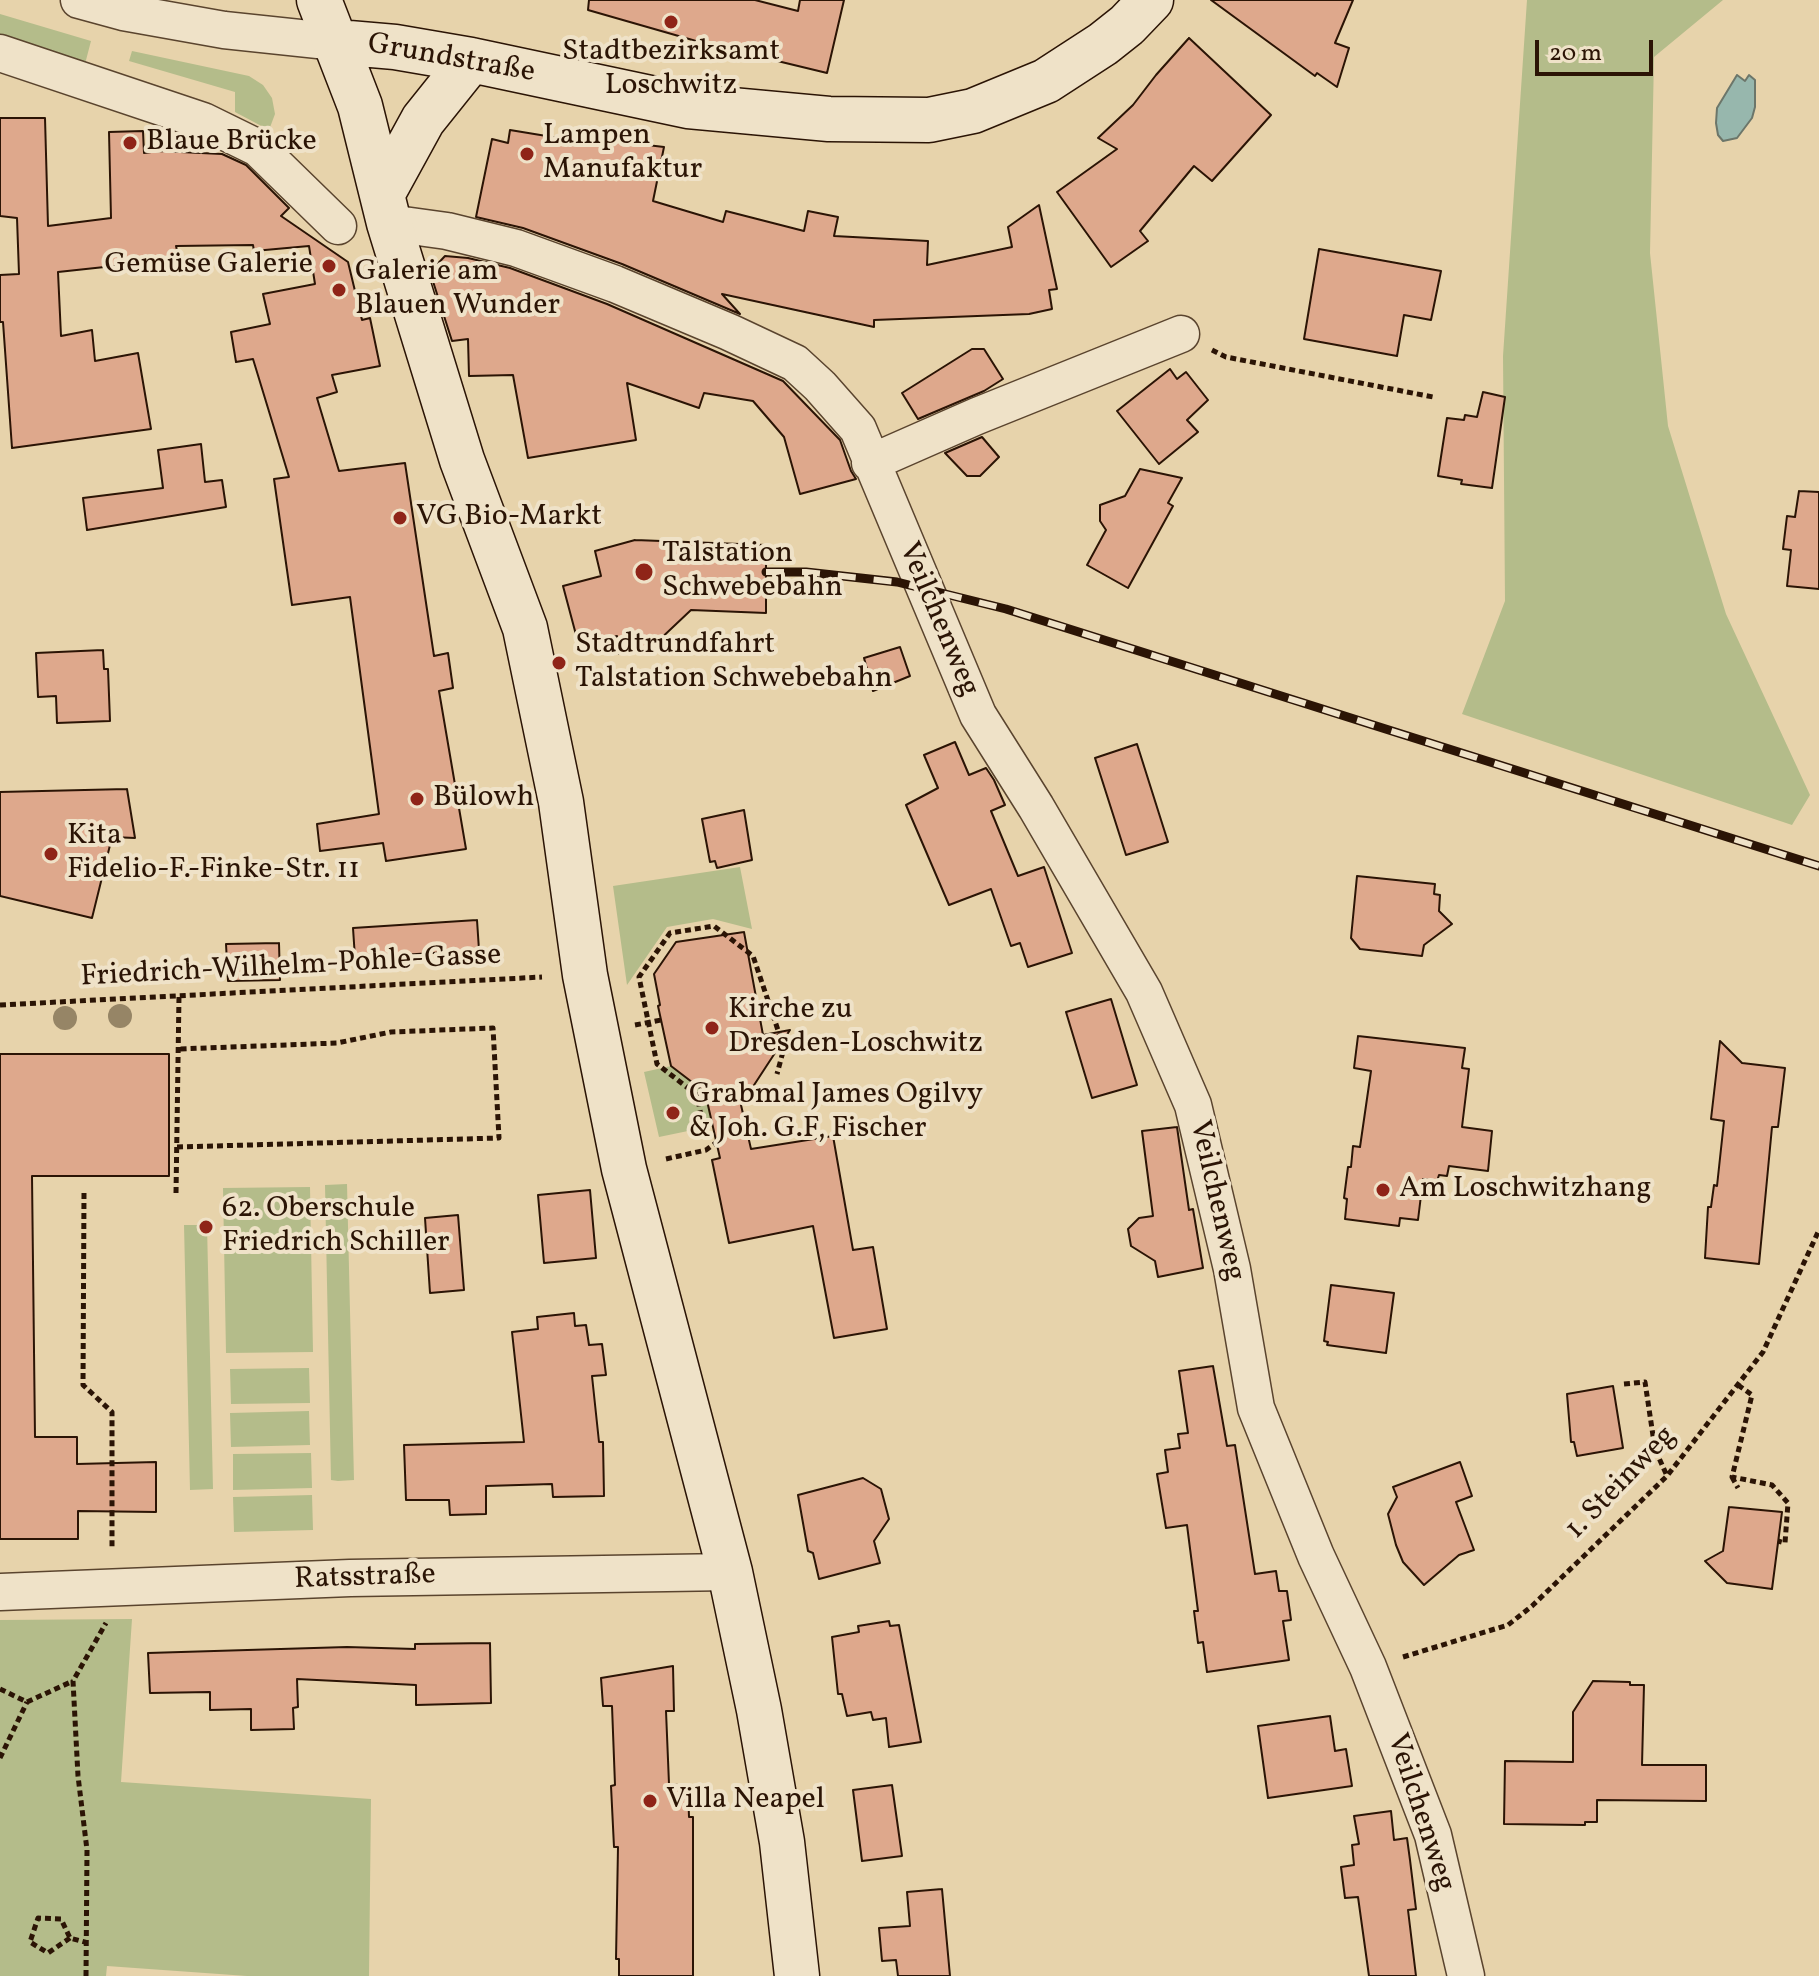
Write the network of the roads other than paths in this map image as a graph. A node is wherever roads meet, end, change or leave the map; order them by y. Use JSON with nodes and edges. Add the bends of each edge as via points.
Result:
{"nodes":[{"id":1,"x":79,"y":0,"type":"edge"},
{"id":2,"x":319,"y":0,"type":"edge"},
{"id":3,"x":1151,"y":0,"type":"edge"},
{"id":4,"x":337,"y":42,"type":"junction"},
{"id":5,"x":0,"y":53,"type":"edge"},
{"id":6,"x":471,"y":60,"type":"junction"},
{"id":7,"x":386,"y":208,"type":"junction"},
{"id":8,"x":338,"y":226,"type":"dead end"},
{"id":9,"x":1194,"y":340,"type":"road end"},
{"id":10,"x":870,"y":463,"type":"junction"},
{"id":11,"x":730,"y":1572,"type":"junction"},
{"id":12,"x":0,"y":1592,"type":"edge"},
{"id":13,"x":797,"y":1976,"type":"edge"},
{"id":14,"x":1466,"y":1976,"type":"edge"}],
"edges":[{"from":1,"to":4,"type":"street","via":[[224,30]]},
{"from":2,"to":4,"type":"main road"},
{"from":3,"to":6,"type":"main road","name":"Grundstraße","via":[[1103,44],[1046,81],[973,111],[929,120],[829,119],[688,106]]},
{"from":4,"to":6,"type":"main road","name":"Grundstraße"},
{"from":4,"to":7,"type":"main road"},
{"from":5,"to":8,"type":"street","via":[[203,121],[258,148]]},
{"from":6,"to":7,"type":"main road","via":[[423,120]]},
{"from":7,"to":10,"type":"street","name":"Veilchenweg","via":[[615,284],[795,363],[858,429]]},
{"from":7,"to":11,"type":"main road","via":[[462,460],[525,628],[627,1183]]},
{"from":9,"to":10,"type":"street","via":[[977,416]]},
{"from":10,"to":14,"type":"street","name":"Veilchenweg","via":[[978,715],[1144,992],[1193,1105],[1232,1269],[1256,1408],[1368,1667],[1433,1835]]},
{"from":11,"to":12,"type":"street","name":"Ratsstraße","via":[[350,1578]]},
{"from":11,"to":13,"type":"main road","via":[[782,1842]]}]}
